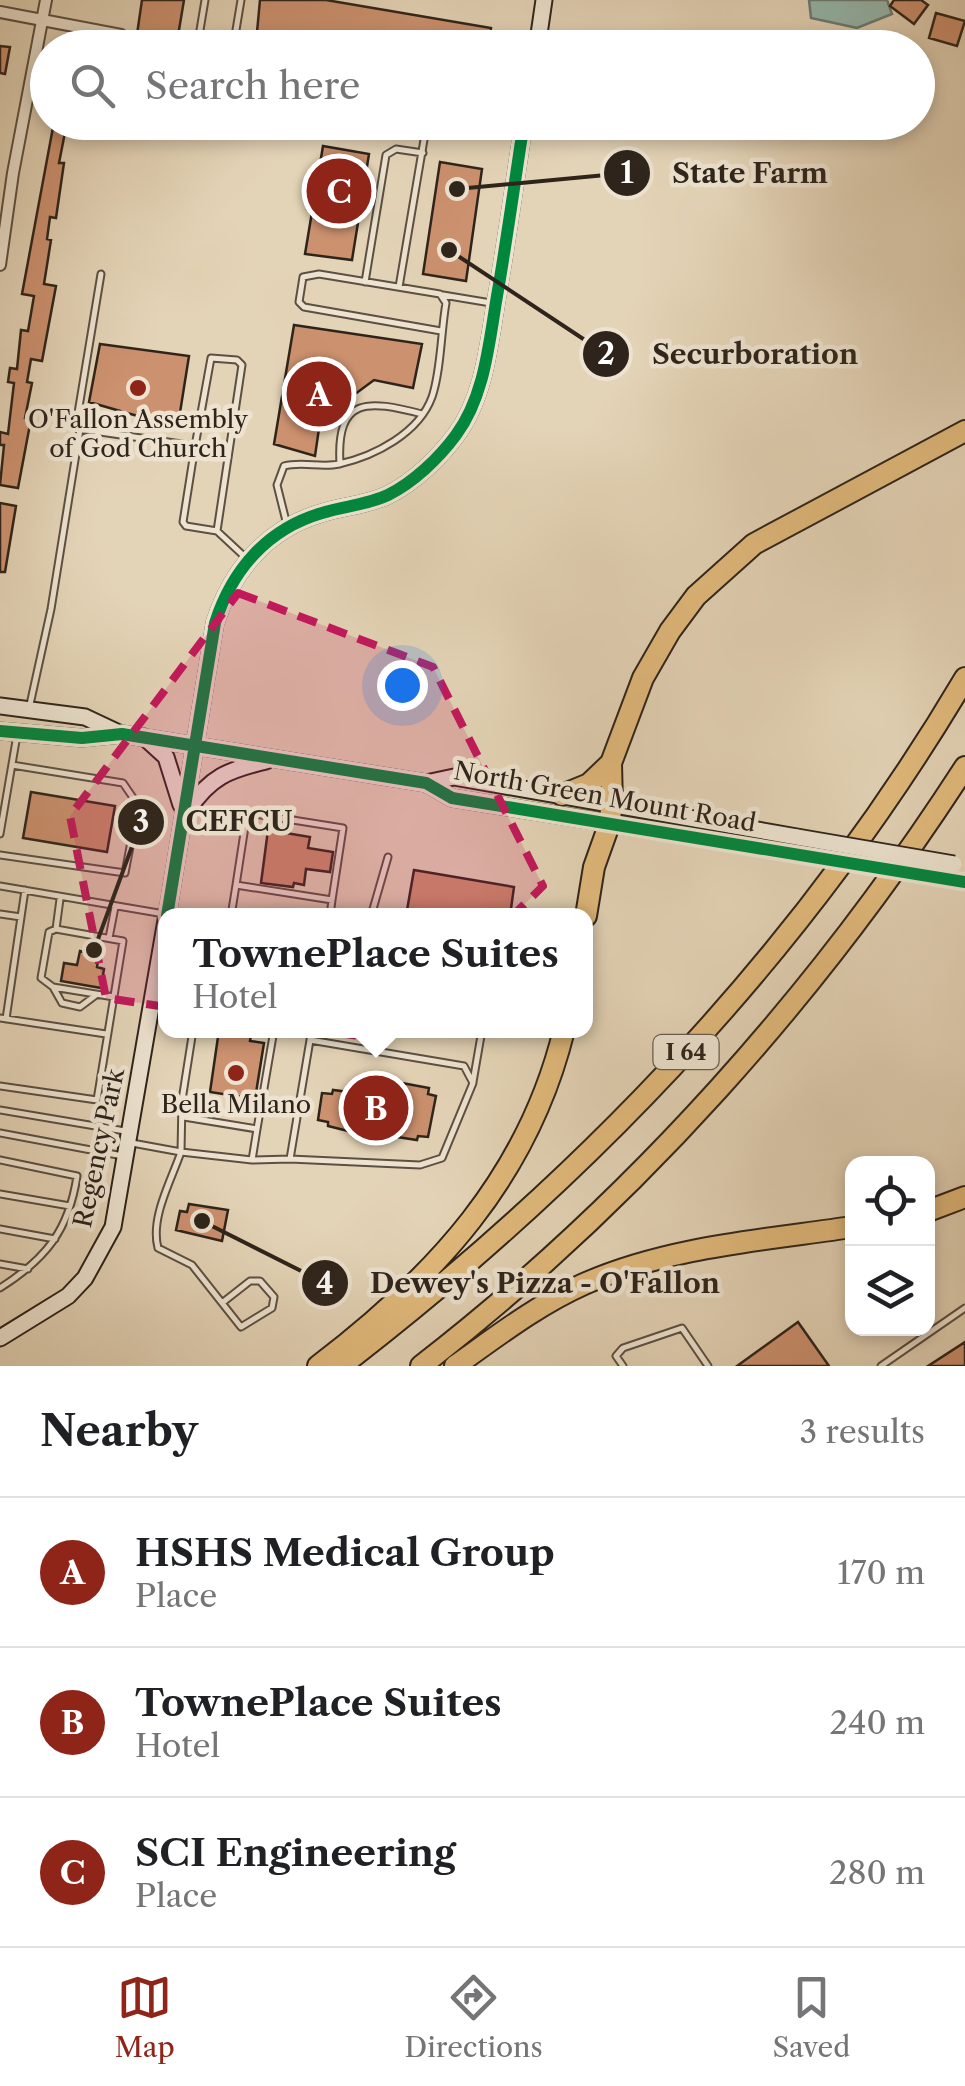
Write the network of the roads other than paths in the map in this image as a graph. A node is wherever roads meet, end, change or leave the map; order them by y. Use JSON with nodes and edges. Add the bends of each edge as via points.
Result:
{"nodes":[{"id":1,"x":46,"y":0,"type":"edge"},
{"id":2,"x":205,"y":0,"type":"edge"},
{"id":3,"x":241,"y":0,"type":"edge"},
{"id":4,"x":544,"y":0,"type":"edge"},
{"id":5,"x":0,"y":12,"type":"edge"},
{"id":6,"x":43,"y":22,"type":"junction"},
{"id":7,"x":41,"y":30,"type":"edge"},
{"id":8,"x":91,"y":30,"type":"edge"},
{"id":9,"x":200,"y":30,"type":"edge"},
{"id":10,"x":237,"y":30,"type":"edge"},
{"id":11,"x":539,"y":30,"type":"edge"},
{"id":12,"x":30,"y":87,"type":"edge"},
{"id":13,"x":425,"y":140,"type":"edge"},
{"id":14,"x":522,"y":140,"type":"edge"},
{"id":15,"x":423,"y":153,"type":"junction"},
{"id":16,"x":0,"y":171,"type":"edge"},
{"id":17,"x":13,"y":173,"type":"junction"},
{"id":18,"x":0,"y":264,"type":"edge"},
{"id":19,"x":102,"y":274,"type":"dead end"},
{"id":20,"x":365,"y":282,"type":"junction"},
{"id":21,"x":399,"y":288,"type":"junction"},
{"id":22,"x":440,"y":294,"type":"junction"},
{"id":23,"x":496,"y":304,"type":"junction"},
{"id":24,"x":441,"y":331,"type":"junction"},
{"id":25,"x":422,"y":414,"type":"junction"},
{"id":26,"x":80,"y":429,"type":"junction"},
{"id":27,"x":965,"y":431,"type":"edge"},
{"id":28,"x":195,"y":446,"type":"junction"},
{"id":29,"x":340,"y":464,"type":"junction"},
{"id":30,"x":288,"y":528,"type":"junction"},
{"id":31,"x":217,"y":531,"type":"junction"},
{"id":32,"x":248,"y":560,"type":"junction"},
{"id":33,"x":965,"y":678,"type":"edge"},
{"id":34,"x":0,"y":706,"type":"edge"},
{"id":35,"x":29,"y":710,"type":"junction"},
{"id":36,"x":8,"y":731,"type":"edge"},
{"id":37,"x":122,"y":734,"type":"junction"},
{"id":38,"x":144,"y":737,"type":"junction"},
{"id":39,"x":196,"y":745,"type":"junction"},
{"id":40,"x":275,"y":758,"type":"junction"},
{"id":41,"x":611,"y":763,"type":"junction"},
{"id":42,"x":12,"y":765,"type":"junction"},
{"id":43,"x":965,"y":767,"type":"edge"},
{"id":44,"x":0,"y":773,"type":"edge"},
{"id":45,"x":10,"y":774,"type":"junction"},
{"id":46,"x":426,"y":783,"type":"junction"},
{"id":47,"x":562,"y":795,"type":"junction"},
{"id":48,"x":2,"y":814,"type":"edge"},
{"id":49,"x":610,"y":814,"type":"junction"},
{"id":50,"x":184,"y":816,"type":"junction"},
{"id":51,"x":0,"y":834,"type":"edge"},
{"id":52,"x":0,"y":855,"type":"edge"},
{"id":53,"x":388,"y":857,"type":"dead end"},
{"id":54,"x":959,"y":872,"type":"edge"},
{"id":55,"x":236,"y":885,"type":"junction"},
{"id":56,"x":0,"y":886,"type":"edge"},
{"id":57,"x":25,"y":890,"type":"junction"},
{"id":58,"x":60,"y":897,"type":"junction"},
{"id":59,"x":332,"y":900,"type":"junction"},
{"id":60,"x":115,"y":906,"type":"junction"},
{"id":61,"x":170,"y":908,"type":"edge"},
{"id":62,"x":232,"y":908,"type":"edge"},
{"id":63,"x":331,"y":908,"type":"edge"},
{"id":64,"x":372,"y":908,"type":"edge"},
{"id":65,"x":587,"y":908,"type":"edge"},
{"id":66,"x":0,"y":914,"type":"edge"},
{"id":67,"x":158,"y":914,"type":"edge"},
{"id":68,"x":21,"y":918,"type":"junction"},
{"id":69,"x":56,"y":930,"type":"junction"},
{"id":70,"x":109,"y":938,"type":"junction"},
{"id":71,"x":158,"y":977,"type":"edge"},
{"id":72,"x":53,"y":986,"type":"junction"},
{"id":73,"x":96,"y":994,"type":"junction"},
{"id":74,"x":114,"y":997,"type":"junction"},
{"id":75,"x":3,"y":1019,"type":"edge"},
{"id":76,"x":107,"y":1034,"type":"junction"},
{"id":77,"x":192,"y":1038,"type":"edge"},
{"id":78,"x":273,"y":1038,"type":"edge"},
{"id":79,"x":481,"y":1038,"type":"edge"},
{"id":80,"x":562,"y":1038,"type":"edge"},
{"id":81,"x":310,"y":1040,"type":"joint"},
{"id":82,"x":473,"y":1083,"type":"junction"},
{"id":83,"x":0,"y":1086,"type":"edge"},
{"id":84,"x":0,"y":1110,"type":"edge"},
{"id":85,"x":184,"y":1117,"type":"junction"},
{"id":86,"x":257,"y":1129,"type":"junction"},
{"id":87,"x":0,"y":1133,"type":"edge"},
{"id":88,"x":128,"y":1144,"type":"junction"},
{"id":89,"x":180,"y":1152,"type":"junction"},
{"id":90,"x":290,"y":1159,"type":"junction"},
{"id":91,"x":0,"y":1160,"type":"edge"},
{"id":92,"x":252,"y":1160,"type":"junction"},
{"id":93,"x":0,"y":1194,"type":"edge"},
{"id":94,"x":965,"y":1196,"type":"edge"},
{"id":95,"x":70,"y":1206,"type":"junction"},
{"id":96,"x":935,"y":1209,"type":"edge"},
{"id":97,"x":845,"y":1228,"type":"edge"},
{"id":98,"x":0,"y":1229,"type":"edge"},
{"id":99,"x":55,"y":1239,"type":"junction"},
{"id":100,"x":0,"y":1264,"type":"edge"},
{"id":101,"x":28,"y":1269,"type":"junction"},
{"id":102,"x":0,"y":1288,"type":"edge"},
{"id":103,"x":222,"y":1304,"type":"junction"},
{"id":104,"x":965,"y":1308,"type":"edge"},
{"id":105,"x":0,"y":1338,"type":"edge"},
{"id":106,"x":318,"y":1366,"type":"edge"},
{"id":107,"x":341,"y":1366,"type":"edge"},
{"id":108,"x":421,"y":1366,"type":"edge"},
{"id":109,"x":455,"y":1366,"type":"edge"},
{"id":110,"x":623,"y":1366,"type":"edge"},
{"id":111,"x":708,"y":1366,"type":"edge"},
{"id":112,"x":881,"y":1366,"type":"edge"}],
"edges":[{"from":1,"to":6,"type":"street"},
{"from":2,"to":9,"type":"lane"},
{"from":3,"to":10,"type":"lane"},
{"from":4,"to":11,"type":"street"},
{"from":5,"to":6,"type":"street"},
{"from":6,"to":7,"type":"street"},
{"from":6,"to":8,"type":"street"},
{"from":12,"to":17,"type":"street"},
{"from":13,"to":15,"type":"lane"},
{"from":14,"to":23,"type":"street","name":"Regency Park"},
{"from":15,"to":20,"type":"lane","via":[[396,149],[386,155]]},
{"from":15,"to":21,"type":"lane"},
{"from":16,"to":17,"type":"street"},
{"from":17,"to":18,"type":"street"},
{"from":19,"to":26,"type":"lane"},
{"from":20,"to":21,"type":"lane"},
{"from":20,"to":24,"type":"lane","via":[[310,274],[303,278],[299,302]]},
{"from":21,"to":22,"type":"lane"},
{"from":22,"to":23,"type":"lane"},
{"from":22,"to":24,"type":"lane","via":[[446,303]]},
{"from":23,"to":30,"type":"street","name":"Regency Park","via":[[468,415],[434,461],[384,497]]},
{"from":24,"to":25,"type":"lane","via":[[432,396]]},
{"from":25,"to":29,"type":"lane","via":[[383,448]]},
{"from":25,"to":29,"type":"lane","via":[[384,404],[356,408],[341,426]]},
{"from":26,"to":28,"type":"lane"},
{"from":26,"to":35,"type":"lane"},
{"from":27,"to":41,"type":"highway","via":[[754,544],[720,572],[696,596],[643,678]]},
{"from":28,"to":31,"type":"lane","via":[[183,522]]},
{"from":28,"to":31,"type":"lane","via":[[211,358],[238,360]]},
{"from":29,"to":30,"type":"lane","via":[[292,463],[280,470],[278,495]]},
{"from":30,"to":32,"type":"street","name":"Regency Park"},
{"from":31,"to":32,"type":"lane"},
{"from":32,"to":39,"type":"street","name":"Regency Park","via":[[214,623]]},
{"from":33,"to":107,"type":"highway","number":"I 64","via":[[905,773],[732,1001],[616,1127],[508,1228]]},
{"from":34,"to":35,"type":"street","name":"North Green Mount Road"},
{"from":35,"to":37,"type":"street","name":"North Green Mount Road","via":[[86,717]]},
{"from":36,"to":37,"type":"street","name":"North Green Mount Road","via":[[82,738]]},
{"from":36,"to":42,"type":"lane"},
{"from":37,"to":38,"type":"street","name":"North Green Mount Road"},
{"from":38,"to":39,"type":"street","name":"North Green Mount Road"},
{"from":38,"to":50,"type":"street","via":[[166,757]]},
{"from":39,"to":40,"type":"street","name":"North Green Mount Road"},
{"from":39,"to":50,"type":"street","name":"Regency Park"},
{"from":40,"to":46,"type":"street","name":"North Green Mount Road"},
{"from":40,"to":50,"type":"street","via":[[218,777]]},
{"from":41,"to":47,"type":"highway","via":[[589,784]]},
{"from":41,"to":49,"type":"highway"},
{"from":42,"to":45,"type":"lane"},
{"from":42,"to":52,"type":"lane","via":[[124,783],[138,805],[125,872]]},
{"from":43,"to":108,"type":"highway","number":"I 64","via":[[823,964],[700,1107],[583,1226]]},
{"from":44,"to":45,"type":"lane"},
{"from":45,"to":48,"type":"lane"},
{"from":46,"to":47,"type":"street","name":"North Green Mount Road","via":[[454,777]]},
{"from":46,"to":49,"type":"street","name":"North Green Mount Road","via":[[452,798]]},
{"from":47,"to":49,"type":"street","name":"North Green Mount Road"},
{"from":48,"to":51,"type":"lane"},
{"from":49,"to":54,"type":"street","name":"North Green Mount Road","bridge":true},
{"from":49,"to":65,"type":"highway"},
{"from":50,"to":61,"type":"street","name":"Regency Park"},
{"from":53,"to":64,"type":"lane"},
{"from":55,"to":59,"type":"lane"},
{"from":55,"to":59,"type":"lane","via":[[246,820],[254,814],[343,828]]},
{"from":55,"to":62,"type":"lane"},
{"from":56,"to":57,"type":"lane"},
{"from":57,"to":58,"type":"lane"},
{"from":57,"to":68,"type":"lane"},
{"from":58,"to":60,"type":"lane"},
{"from":58,"to":69,"type":"lane"},
{"from":59,"to":63,"type":"lane"},
{"from":60,"to":67,"type":"lane"},
{"from":60,"to":70,"type":"lane"},
{"from":66,"to":68,"type":"lane"},
{"from":68,"to":75,"type":"lane"},
{"from":69,"to":70,"type":"lane"},
{"from":69,"to":72,"type":"lane","via":[[49,932],[41,978]]},
{"from":70,"to":74,"type":"lane","via":[[123,941]]},
{"from":71,"to":88,"type":"street","name":"Regency Park"},
{"from":72,"to":73,"type":"lane"},
{"from":72,"to":73,"type":"lane","via":[[62,1003],[80,1006]]},
{"from":73,"to":74,"type":"lane"},
{"from":74,"to":76,"type":"lane"},
{"from":75,"to":76,"type":"lane"},
{"from":76,"to":83,"type":"lane","via":[[97,1100]]},
{"from":77,"to":85,"type":"lane"},
{"from":78,"to":86,"type":"lane"},
{"from":79,"to":82,"type":"lane"},
{"from":80,"to":106,"type":"highway","via":[[546,1094],[486,1203],[404,1296]]},
{"from":81,"to":82,"type":"lane","via":[[464,1066]]},
{"from":81,"to":90,"type":"lane"},
{"from":82,"to":90,"type":"lane","via":[[442,1158],[420,1165]]},
{"from":84,"to":88,"type":"lane"},
{"from":85,"to":86,"type":"lane"},
{"from":85,"to":89,"type":"lane"},
{"from":86,"to":92,"type":"lane"},
{"from":87,"to":88,"type":"lane"},
{"from":88,"to":89,"type":"lane"},
{"from":88,"to":105,"type":"street","name":"Regency Park","via":[[113,1228],[85,1278],[50,1310]]},
{"from":89,"to":92,"type":"lane"},
{"from":89,"to":103,"type":"lane","via":[[160,1211],[158,1248],[192,1265]]},
{"from":90,"to":92,"type":"lane"},
{"from":91,"to":95,"type":"lane","via":[[74,1173]]},
{"from":93,"to":95,"type":"lane"},
{"from":94,"to":96,"type":"highway"},
{"from":95,"to":99,"type":"lane"},
{"from":97,"to":109,"type":"highway","via":[[681,1253],[622,1270],[552,1300]]},
{"from":98,"to":99,"type":"lane"},
{"from":99,"to":101,"type":"lane"},
{"from":100,"to":101,"type":"lane"},
{"from":101,"to":102,"type":"lane"},
{"from":103,"to":103,"type":"lane","via":[[246,1327],[272,1308],[274,1297],[260,1281],[250,1281]]},
{"from":104,"to":112,"type":"lane"},
{"from":110,"to":111,"type":"lane","via":[[616,1356],[623,1348],[682,1328]]}]}
